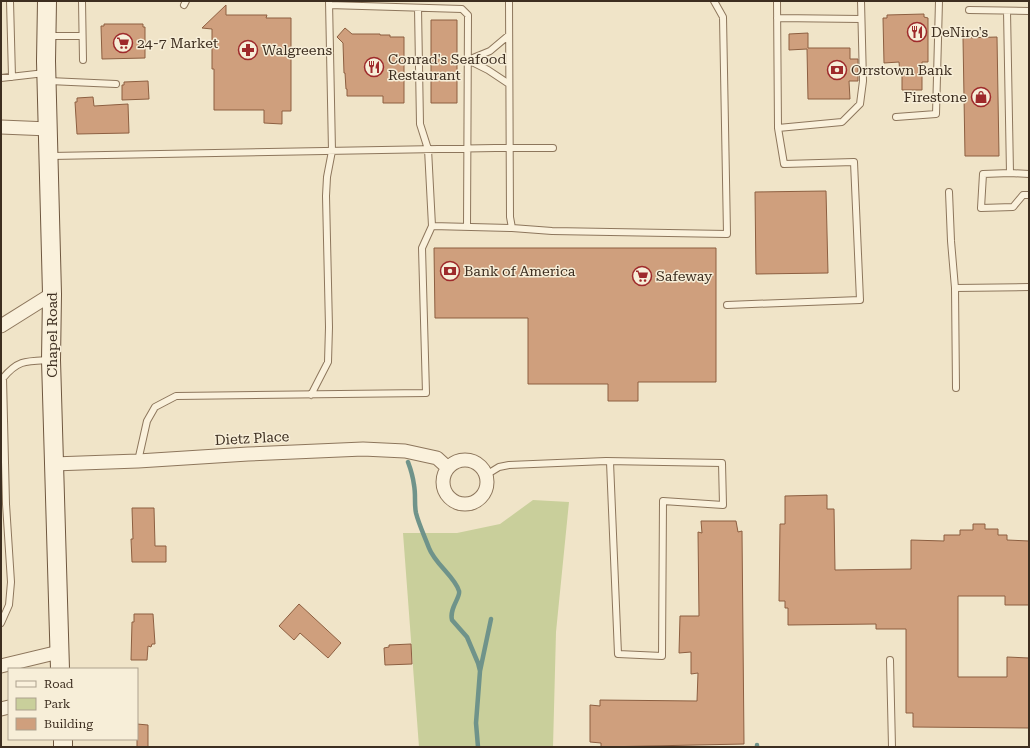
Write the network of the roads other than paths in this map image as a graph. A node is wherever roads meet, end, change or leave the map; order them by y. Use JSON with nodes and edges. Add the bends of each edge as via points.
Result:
{"nodes":[{"id":1,"x":10,"y":1,"type":"edge"},
{"id":2,"x":47,"y":1,"type":"edge"},
{"id":3,"x":82,"y":1,"type":"edge"},
{"id":4,"x":508,"y":1,"type":"edge"},
{"id":5,"x":714,"y":1,"type":"edge"},
{"id":6,"x":777,"y":1,"type":"edge"},
{"id":7,"x":861,"y":1,"type":"edge"},
{"id":8,"x":939,"y":1,"type":"edge"},
{"id":9,"x":329,"y":3,"type":"edge"},
{"id":10,"x":418,"y":8,"type":"junction"},
{"id":11,"x":968,"y":10,"type":"dead end"},
{"id":12,"x":1007,"y":11,"type":"junction"},
{"id":13,"x":1029,"y":12,"type":"edge"},
{"id":14,"x":777,"y":18,"type":"junction"},
{"id":15,"x":862,"y":19,"type":"junction"},
{"id":16,"x":509,"y":35,"type":"junction"},
{"id":17,"x":47,"y":36,"type":"junction"},
{"id":18,"x":82,"y":36,"type":"junction"},
{"id":19,"x":83,"y":60,"type":"dead end"},
{"id":20,"x":468,"y":60,"type":"junction"},
{"id":21,"x":12,"y":77,"type":"junction"},
{"id":22,"x":47,"y":77,"type":"junction"},
{"id":23,"x":1,"y":78,"type":"edge"},
{"id":24,"x":116,"y":84,"type":"dead end"},
{"id":25,"x":509,"y":84,"type":"junction"},
{"id":26,"x":896,"y":117,"type":"dead end"},
{"id":27,"x":1,"y":127,"type":"edge"},
{"id":28,"x":49,"y":128,"type":"junction"},
{"id":29,"x":778,"y":128,"type":"junction"},
{"id":30,"x":468,"y":148,"type":"junction"},
{"id":31,"x":510,"y":148,"type":"junction"},
{"id":32,"x":553,"y":148,"type":"dead end"},
{"id":33,"x":428,"y":149,"type":"junction"},
{"id":34,"x":332,"y":151,"type":"junction"},
{"id":35,"x":49,"y":156,"type":"junction"},
{"id":36,"x":1010,"y":173,"type":"junction"},
{"id":37,"x":1029,"y":174,"type":"edge"},
{"id":38,"x":949,"y":192,"type":"dead end"},
{"id":39,"x":1029,"y":195,"type":"edge"},
{"id":40,"x":432,"y":226,"type":"junction"},
{"id":41,"x":467,"y":227,"type":"junction"},
{"id":42,"x":512,"y":228,"type":"junction"},
{"id":43,"x":1029,"y":287,"type":"edge"},
{"id":44,"x":955,"y":288,"type":"junction"},
{"id":45,"x":52,"y":294,"type":"junction"},
{"id":46,"x":727,"y":305,"type":"dead end"},
{"id":47,"x":1,"y":326,"type":"edge"},
{"id":48,"x":51,"y":360,"type":"junction"},
{"id":49,"x":956,"y":388,"type":"dead end"},
{"id":50,"x":311,"y":394,"type":"junction"},
{"id":51,"x":138,"y":461,"type":"junction"},
{"id":52,"x":610,"y":462,"type":"junction"},
{"id":53,"x":53,"y":464,"type":"junction"},
{"id":54,"x":448,"y":468,"type":"junction"},
{"id":55,"x":486,"y":475,"type":"junction"},
{"id":56,"x":1,"y":623,"type":"edge"},
{"id":57,"x":59,"y":660,"type":"edge"},
{"id":58,"x":890,"y":660,"type":"dead end"},
{"id":59,"x":1,"y":666,"type":"edge"},
{"id":60,"x":892,"y":747,"type":"edge"}],
"edges":[{"from":1,"to":21,"type":"lane"},
{"from":2,"to":17,"type":"street","name":"Chapel Road"},
{"from":3,"to":18,"type":"lane"},
{"from":4,"to":16,"type":"lane"},
{"from":5,"to":42,"type":"lane","via":[[723,17],[727,234]]},
{"from":6,"to":14,"type":"lane"},
{"from":7,"to":15,"type":"lane"},
{"from":8,"to":26,"type":"lane","via":[[936,114]]},
{"from":9,"to":10,"type":"lane"},
{"from":9,"to":34,"type":"lane"},
{"from":10,"to":20,"type":"lane","via":[[462,9],[468,15]]},
{"from":10,"to":33,"type":"lane","via":[[420,124]]},
{"from":11,"to":12,"type":"lane"},
{"from":12,"to":13,"type":"lane"},
{"from":12,"to":36,"type":"lane"},
{"from":14,"to":15,"type":"lane"},
{"from":14,"to":29,"type":"lane"},
{"from":15,"to":29,"type":"lane","via":[[863,81],[860,104],[842,122]]},
{"from":16,"to":20,"type":"lane","via":[[490,51]]},
{"from":16,"to":25,"type":"lane"},
{"from":17,"to":18,"type":"lane"},
{"from":17,"to":22,"type":"street","name":"Chapel Road"},
{"from":18,"to":19,"type":"lane"},
{"from":20,"to":25,"type":"lane"},
{"from":20,"to":30,"type":"lane"},
{"from":21,"to":22,"type":"lane"},
{"from":21,"to":23,"type":"lane"},
{"from":22,"to":24,"type":"lane"},
{"from":22,"to":28,"type":"street","name":"Chapel Road"},
{"from":25,"to":31,"type":"lane"},
{"from":27,"to":28,"type":"street"},
{"from":28,"to":35,"type":"street","name":"Chapel Road"},
{"from":29,"to":46,"type":"lane","via":[[784,164],[854,162],[860,300]]},
{"from":30,"to":31,"type":"lane"},
{"from":30,"to":33,"type":"lane"},
{"from":30,"to":41,"type":"lane"},
{"from":31,"to":32,"type":"lane"},
{"from":31,"to":42,"type":"lane"},
{"from":33,"to":34,"type":"lane"},
{"from":33,"to":40,"type":"lane"},
{"from":34,"to":35,"type":"lane"},
{"from":34,"to":50,"type":"lane","via":[[326,196],[328,362]]},
{"from":35,"to":45,"type":"street","name":"Chapel Road"},
{"from":36,"to":37,"type":"lane"},
{"from":36,"to":39,"type":"lane","via":[[983,174],[981,208],[1013,207],[1023,195]]},
{"from":38,"to":44,"type":"lane","via":[[950,241]]},
{"from":40,"to":41,"type":"lane"},
{"from":40,"to":50,"type":"lane","via":[[422,248],[426,393]]},
{"from":41,"to":42,"type":"lane"},
{"from":43,"to":44,"type":"lane"},
{"from":44,"to":49,"type":"lane"},
{"from":45,"to":47,"type":"street"},
{"from":45,"to":48,"type":"street","name":"Chapel Road"},
{"from":48,"to":53,"type":"street","name":"Chapel Road"},
{"from":48,"to":56,"type":"lane","via":[[18,364],[3,378],[11,582],[9,605]]},
{"from":50,"to":51,"type":"lane","via":[[176,396],[155,407],[147,421]]},
{"from":51,"to":53,"type":"street","name":"Dietz Place"},
{"from":51,"to":54,"type":"street","name":"Dietz Place","via":[[363,449],[405,450],[437,458]]},
{"from":52,"to":52,"type":"lane","via":[[722,463],[724,505],[663,501],[662,656],[618,654]]},
{"from":52,"to":55,"type":"lane","via":[[509,464]]},
{"from":53,"to":57,"type":"street","name":"Chapel Road"},
{"from":54,"to":55,"type":"street","via":[[459,461],[472,461],[483,469]]},
{"from":54,"to":55,"type":"street","via":[[444,475],[444,490],[454,502],[461,504],[476,502],[482,497],[488,482]]},
{"from":57,"to":59,"type":"street"},
{"from":58,"to":60,"type":"lane"}]}
